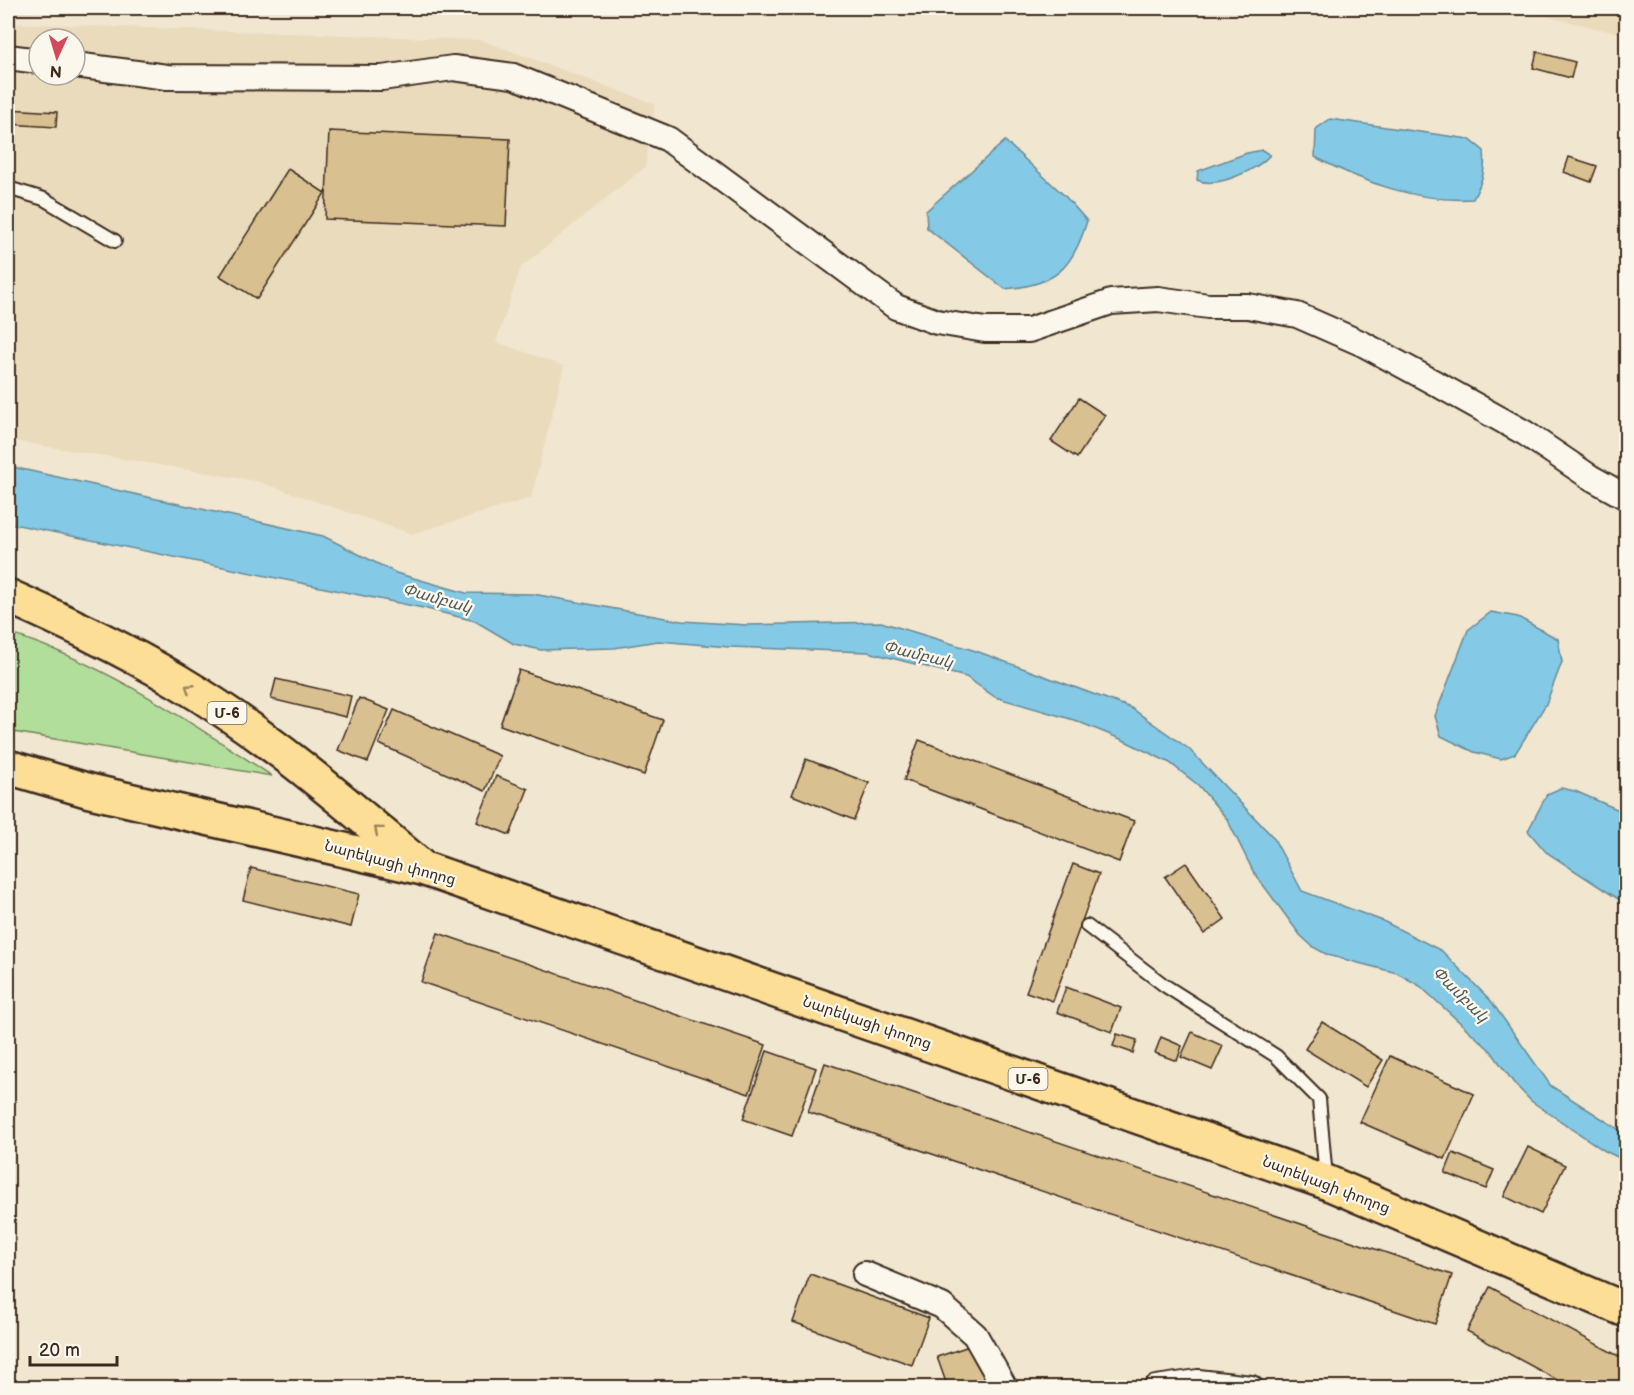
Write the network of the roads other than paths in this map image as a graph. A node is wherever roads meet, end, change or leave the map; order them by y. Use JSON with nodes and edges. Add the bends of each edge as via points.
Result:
{"nodes":[{"id":1,"x":8,"y":57,"type":"edge"},
{"id":2,"x":27,"y":59,"type":"edge"},
{"id":3,"x":87,"y":66,"type":"edge"},
{"id":4,"x":8,"y":188,"type":"edge"},
{"id":5,"x":115,"y":241,"type":"dead end"},
{"id":6,"x":1626,"y":497,"type":"edge"},
{"id":7,"x":8,"y":596,"type":"edge"},
{"id":8,"x":8,"y":767,"type":"edge"},
{"id":9,"x":8,"y":782,"type":"edge"},
{"id":10,"x":90,"y":791,"type":"junction"},
{"id":11,"x":422,"y":868,"type":"junction"},
{"id":12,"x":1087,"y":926,"type":"dead end"},
{"id":13,"x":1326,"y":1182,"type":"junction"},
{"id":14,"x":865,"y":1274,"type":"dead end"},
{"id":15,"x":1626,"y":1310,"type":"edge"},
{"id":16,"x":1005,"y":1388,"type":"edge"},
{"id":17,"x":1156,"y":1388,"type":"edge"},
{"id":18,"x":1251,"y":1388,"type":"edge"}],
"edges":[{"from":1,"to":2,"type":"street"},
{"from":3,"to":6,"type":"street","via":[[177,77],[382,78],[453,68],[513,76],[668,139],[896,307],[937,322],[985,330],[1029,330],[1111,302],[1158,299],[1208,306],[1248,306],[1297,315],[1363,344],[1437,384],[1525,433]]},
{"from":4,"to":5,"type":"lane","via":[[44,199]]},
{"from":11,"to":7,"type":"highway","name":"Մ-6","number":"Մ-6","one_way":true,"via":[[319,781],[238,720],[101,638]]},
{"from":8,"to":10,"type":"highway","number":"Մ-6"},
{"from":9,"to":10,"type":"highway","number":"Մ-6"},
{"from":10,"to":11,"type":"highway","name":"Նարեկացի փողոց","number":"Մ-6"},
{"from":11,"to":13,"type":"highway","name":"Նարեկացի փողոց","number":"Մ-6"},
{"from":12,"to":13,"type":"lane","via":[[1164,985],[1276,1056],[1319,1099]]},
{"from":13,"to":15,"type":"highway","name":"Նարեկացի փողոց","number":"Մ-6"},
{"from":14,"to":16,"type":"street","via":[[942,1306],[975,1335]]},
{"from":17,"to":18,"type":"street","via":[[1198,1382]]}]}
